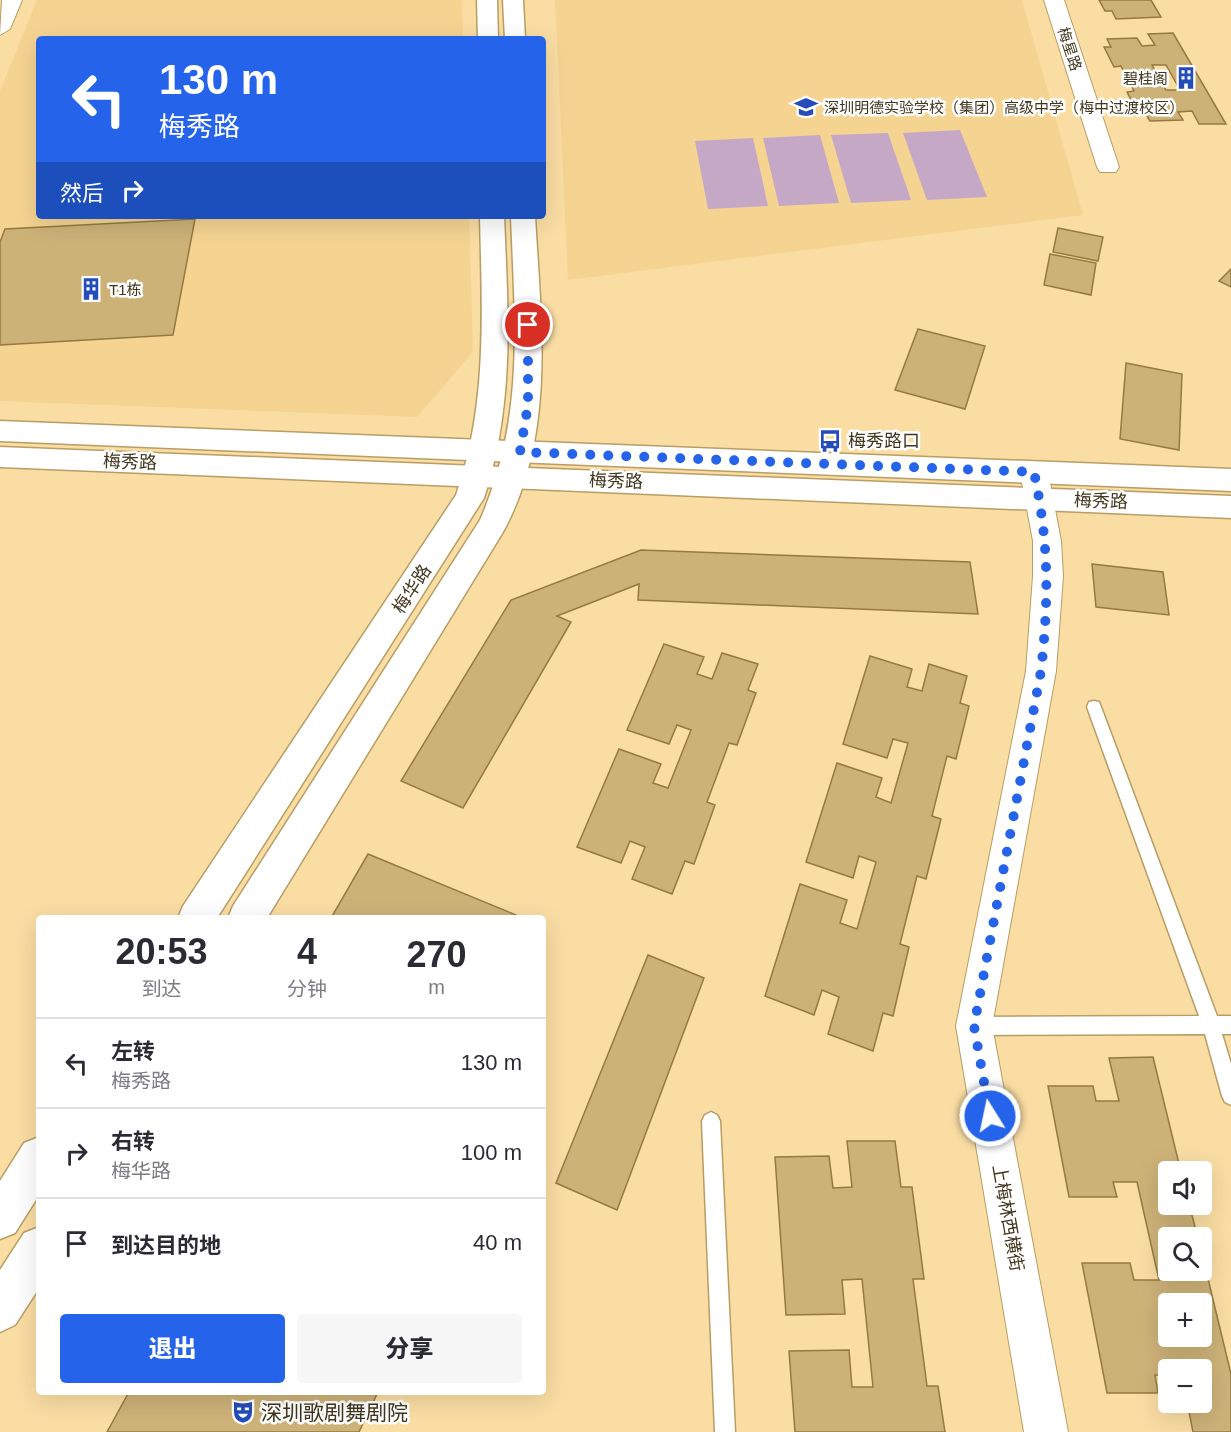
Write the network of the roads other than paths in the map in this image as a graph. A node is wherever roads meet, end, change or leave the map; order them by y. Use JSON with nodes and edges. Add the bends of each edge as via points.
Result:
{"nodes":[{"id":1,"x":12,"y":0,"type":"edge"},
{"id":2,"x":487,"y":0,"type":"edge"},
{"id":3,"x":513,"y":0,"type":"edge"},
{"id":4,"x":1054,"y":0,"type":"edge"},
{"id":5,"x":0,"y":28,"type":"edge"},
{"id":6,"x":488,"y":36,"type":"edge"},
{"id":7,"x":515,"y":36,"type":"edge"},
{"id":8,"x":1108,"y":167,"type":"dead end"},
{"id":9,"x":492,"y":219,"type":"edge"},
{"id":10,"x":523,"y":219,"type":"edge"},
{"id":11,"x":0,"y":431,"type":"edge"},
{"id":12,"x":0,"y":457,"type":"edge"},
{"id":13,"x":482,"y":463,"type":"junction"},
{"id":14,"x":517,"y":464,"type":"junction"},
{"id":15,"x":1231,"y":480,"type":"edge"},
{"id":16,"x":1037,"y":485,"type":"junction"},
{"id":17,"x":1231,"y":507,"type":"edge"},
{"id":18,"x":1094,"y":707,"type":"dead end"},
{"id":19,"x":198,"y":915,"type":"edge"},
{"id":20,"x":248,"y":915,"type":"edge"},
{"id":21,"x":1211,"y":1025,"type":"junction"},
{"id":22,"x":1231,"y":1025,"type":"edge"},
{"id":23,"x":974,"y":1026,"type":"junction"},
{"id":24,"x":1231,"y":1096,"type":"edge"},
{"id":25,"x":711,"y":1121,"type":"dead end"},
{"id":26,"x":36,"y":1163,"type":"edge"},
{"id":27,"x":0,"y":1218,"type":"edge"},
{"id":28,"x":36,"y":1253,"type":"edge"},
{"id":29,"x":0,"y":1310,"type":"edge"},
{"id":30,"x":725,"y":1432,"type":"edge"},
{"id":31,"x":1046,"y":1432,"type":"edge"}],
"edges":[{"from":1,"to":5,"type":"street"},
{"from":2,"to":6,"type":"main road"},
{"from":3,"to":7,"type":"main road"},
{"from":4,"to":8,"type":"street","name":"梅星路"},
{"from":9,"to":13,"type":"main road","name":"梅华路","via":[[496,381]]},
{"from":10,"to":14,"type":"main road","name":"梅华路","via":[[530,369]]},
{"from":11,"to":13,"type":"main road","name":"梅秀路"},
{"from":12,"to":13,"type":"main road","name":"梅秀路"},
{"from":13,"to":14,"type":"main road","name":"梅秀路"},
{"from":13,"to":19,"type":"main road","name":"梅华路","via":[[459,517]]},
{"from":14,"to":16,"type":"main road","name":"梅秀路"},
{"from":14,"to":20,"type":"main road","name":"梅华路","via":[[493,524]]},
{"from":15,"to":16,"type":"main road","name":"梅秀路"},
{"from":16,"to":17,"type":"main road","name":"梅秀路"},
{"from":16,"to":23,"type":"street","name":"上梅林西横街","via":[[1047,541],[1048,576],[1041,671]]},
{"from":18,"to":21,"type":"lane"},
{"from":21,"to":22,"type":"lane"},
{"from":21,"to":23,"type":"lane"},
{"from":21,"to":24,"type":"lane"},
{"from":23,"to":31,"type":"street","name":"上梅林西横街"},
{"from":25,"to":30,"type":"lane"},
{"from":26,"to":27,"type":"main road"},
{"from":28,"to":29,"type":"main road"}]}
